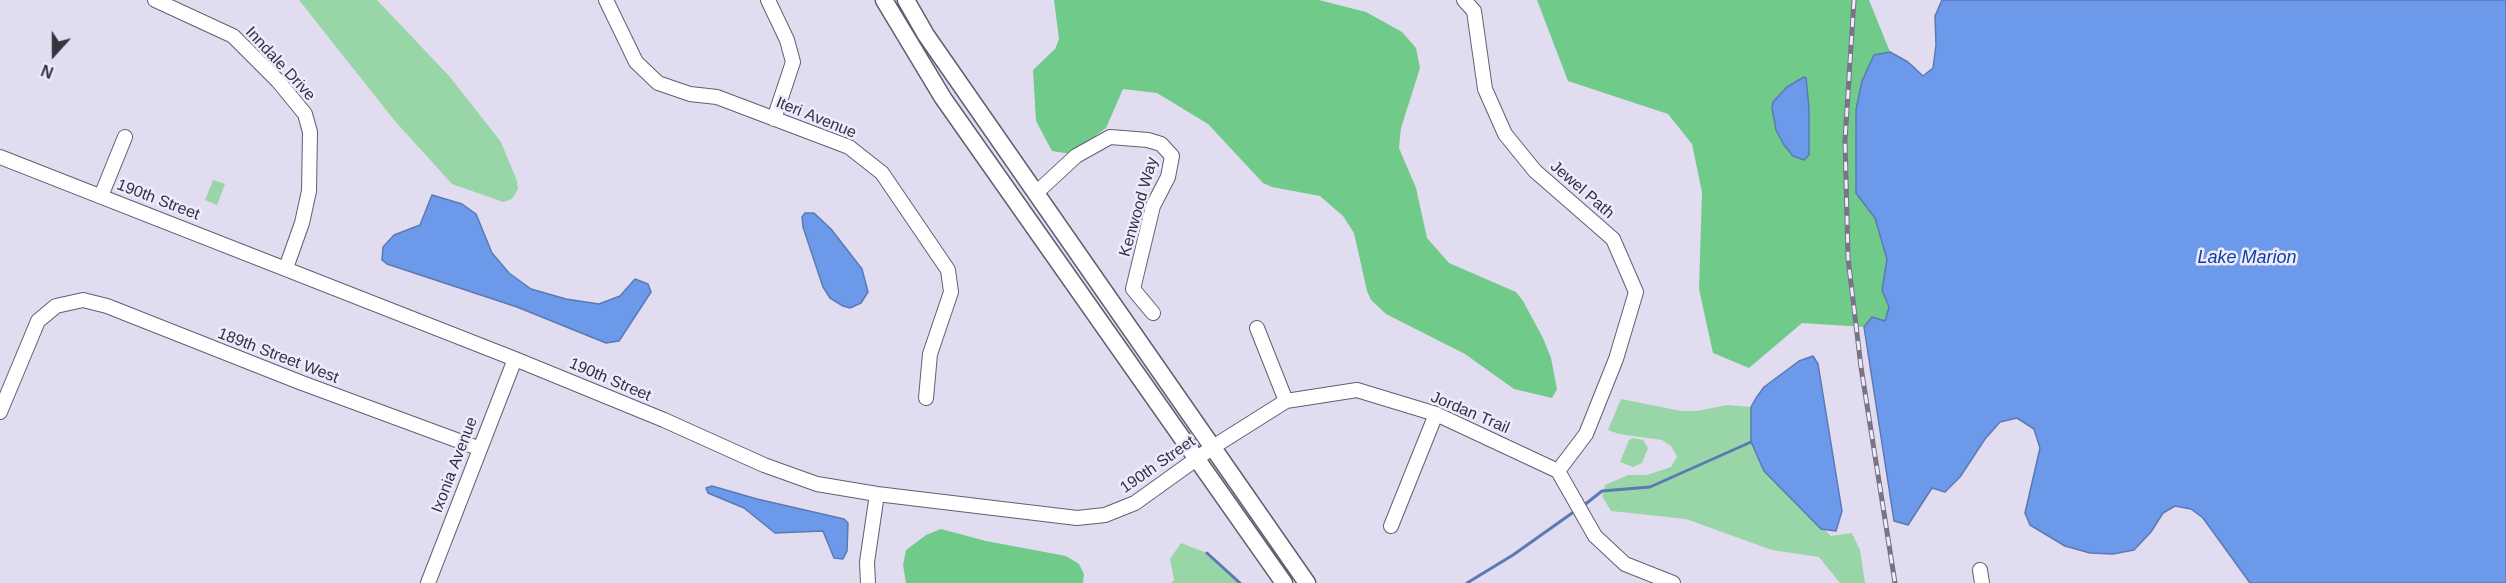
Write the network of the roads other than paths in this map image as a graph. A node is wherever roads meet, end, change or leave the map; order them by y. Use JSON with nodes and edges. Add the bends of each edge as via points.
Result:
{"nodes":[{"id":1,"x":155,"y":0,"type":"edge"},
{"id":2,"x":606,"y":0,"type":"edge"},
{"id":3,"x":768,"y":0,"type":"edge"},
{"id":4,"x":884,"y":0,"type":"edge"},
{"id":5,"x":906,"y":0,"type":"edge"},
{"id":6,"x":1464,"y":0,"type":"edge"},
{"id":7,"x":774,"y":118,"type":"junction"},
{"id":8,"x":125,"y":136,"type":"dead end"},
{"id":9,"x":0,"y":157,"type":"edge"},
{"id":10,"x":1036,"y":194,"type":"junction"},
{"id":11,"x":101,"y":196,"type":"junction"},
{"id":12,"x":286,"y":268,"type":"junction"},
{"id":13,"x":1153,"y":313,"type":"dead end"},
{"id":14,"x":1257,"y":328,"type":"dead end"},
{"id":15,"x":515,"y":359,"type":"junction"},
{"id":16,"x":926,"y":398,"type":"dead end"},
{"id":17,"x":1286,"y":401,"type":"junction"},
{"id":18,"x":0,"y":412,"type":"edge"},
{"id":19,"x":1436,"y":414,"type":"junction"},
{"id":20,"x":1213,"y":447,"type":"junction"},
{"id":21,"x":478,"y":448,"type":"junction"},
{"id":22,"x":1197,"y":459,"type":"junction"},
{"id":23,"x":1558,"y":471,"type":"junction"},
{"id":24,"x":877,"y":494,"type":"junction"},
{"id":25,"x":1391,"y":526,"type":"dead end"},
{"id":26,"x":428,"y":583,"type":"edge"},
{"id":27,"x":868,"y":583,"type":"edge"},
{"id":28,"x":1284,"y":583,"type":"edge"},
{"id":29,"x":1307,"y":583,"type":"edge"},
{"id":30,"x":1673,"y":583,"type":"edge"}],
"edges":[{"from":1,"to":12,"type":"street","name":"Inndale Drive","via":[[233,36],[305,114],[310,132],[309,191]]},
{"from":2,"to":7,"type":"street","name":"Iteri Avenue","via":[[636,62],[658,83],[690,94],[717,97]]},
{"from":3,"to":7,"type":"street","via":[[793,62]]},
{"from":4,"to":22,"type":"main road","via":[[943,98]]},
{"from":5,"to":10,"type":"main road"},
{"from":6,"to":23,"type":"street","name":"Jewel Path","via":[[1474,11],[1485,89],[1504,134],[1535,171],[1613,239],[1636,292],[1616,359],[1586,434]]},
{"from":7,"to":16,"type":"street","name":"Iteri Avenue","via":[[849,147],[867,159],[882,173],[944,261],[951,292],[930,354]]},
{"from":8,"to":11,"type":"street"},
{"from":9,"to":11,"type":"street","name":"190th Street"},
{"from":10,"to":13,"type":"street","name":"Kenwood Way","via":[[1076,156],[1110,137],[1161,144],[1172,156],[1168,177],[1154,206],[1133,289]]},
{"from":10,"to":20,"type":"main road"},
{"from":11,"to":12,"type":"street","name":"190th Street"},
{"from":12,"to":15,"type":"street","name":"190th Street"},
{"from":14,"to":17,"type":"street"},
{"from":15,"to":21,"type":"street","name":"Ixonia Avenue"},
{"from":15,"to":24,"type":"street","name":"190th Street","via":[[764,465],[827,486]]},
{"from":17,"to":19,"type":"street","name":"Jordan Trail","via":[[1357,390]]},
{"from":17,"to":20,"type":"street","name":"Jordan Trail"},
{"from":18,"to":21,"type":"street","name":"189th Street West","via":[[33,328],[49,310],[65,302],[83,300],[108,306]]},
{"from":19,"to":23,"type":"street","name":"Jordan Trail"},
{"from":19,"to":25,"type":"street"},
{"from":20,"to":22,"type":"street","name":"190th Street"},
{"from":20,"to":29,"type":"main road"},
{"from":21,"to":26,"type":"street","name":"Ixonia Avenue"},
{"from":22,"to":24,"type":"street","name":"190th Street","via":[[1135,503],[1077,518]]},
{"from":22,"to":28,"type":"main road"},
{"from":23,"to":30,"type":"street","via":[[1595,536],[1625,564]]},
{"from":24,"to":27,"type":"street","via":[[867,562]]}]}
